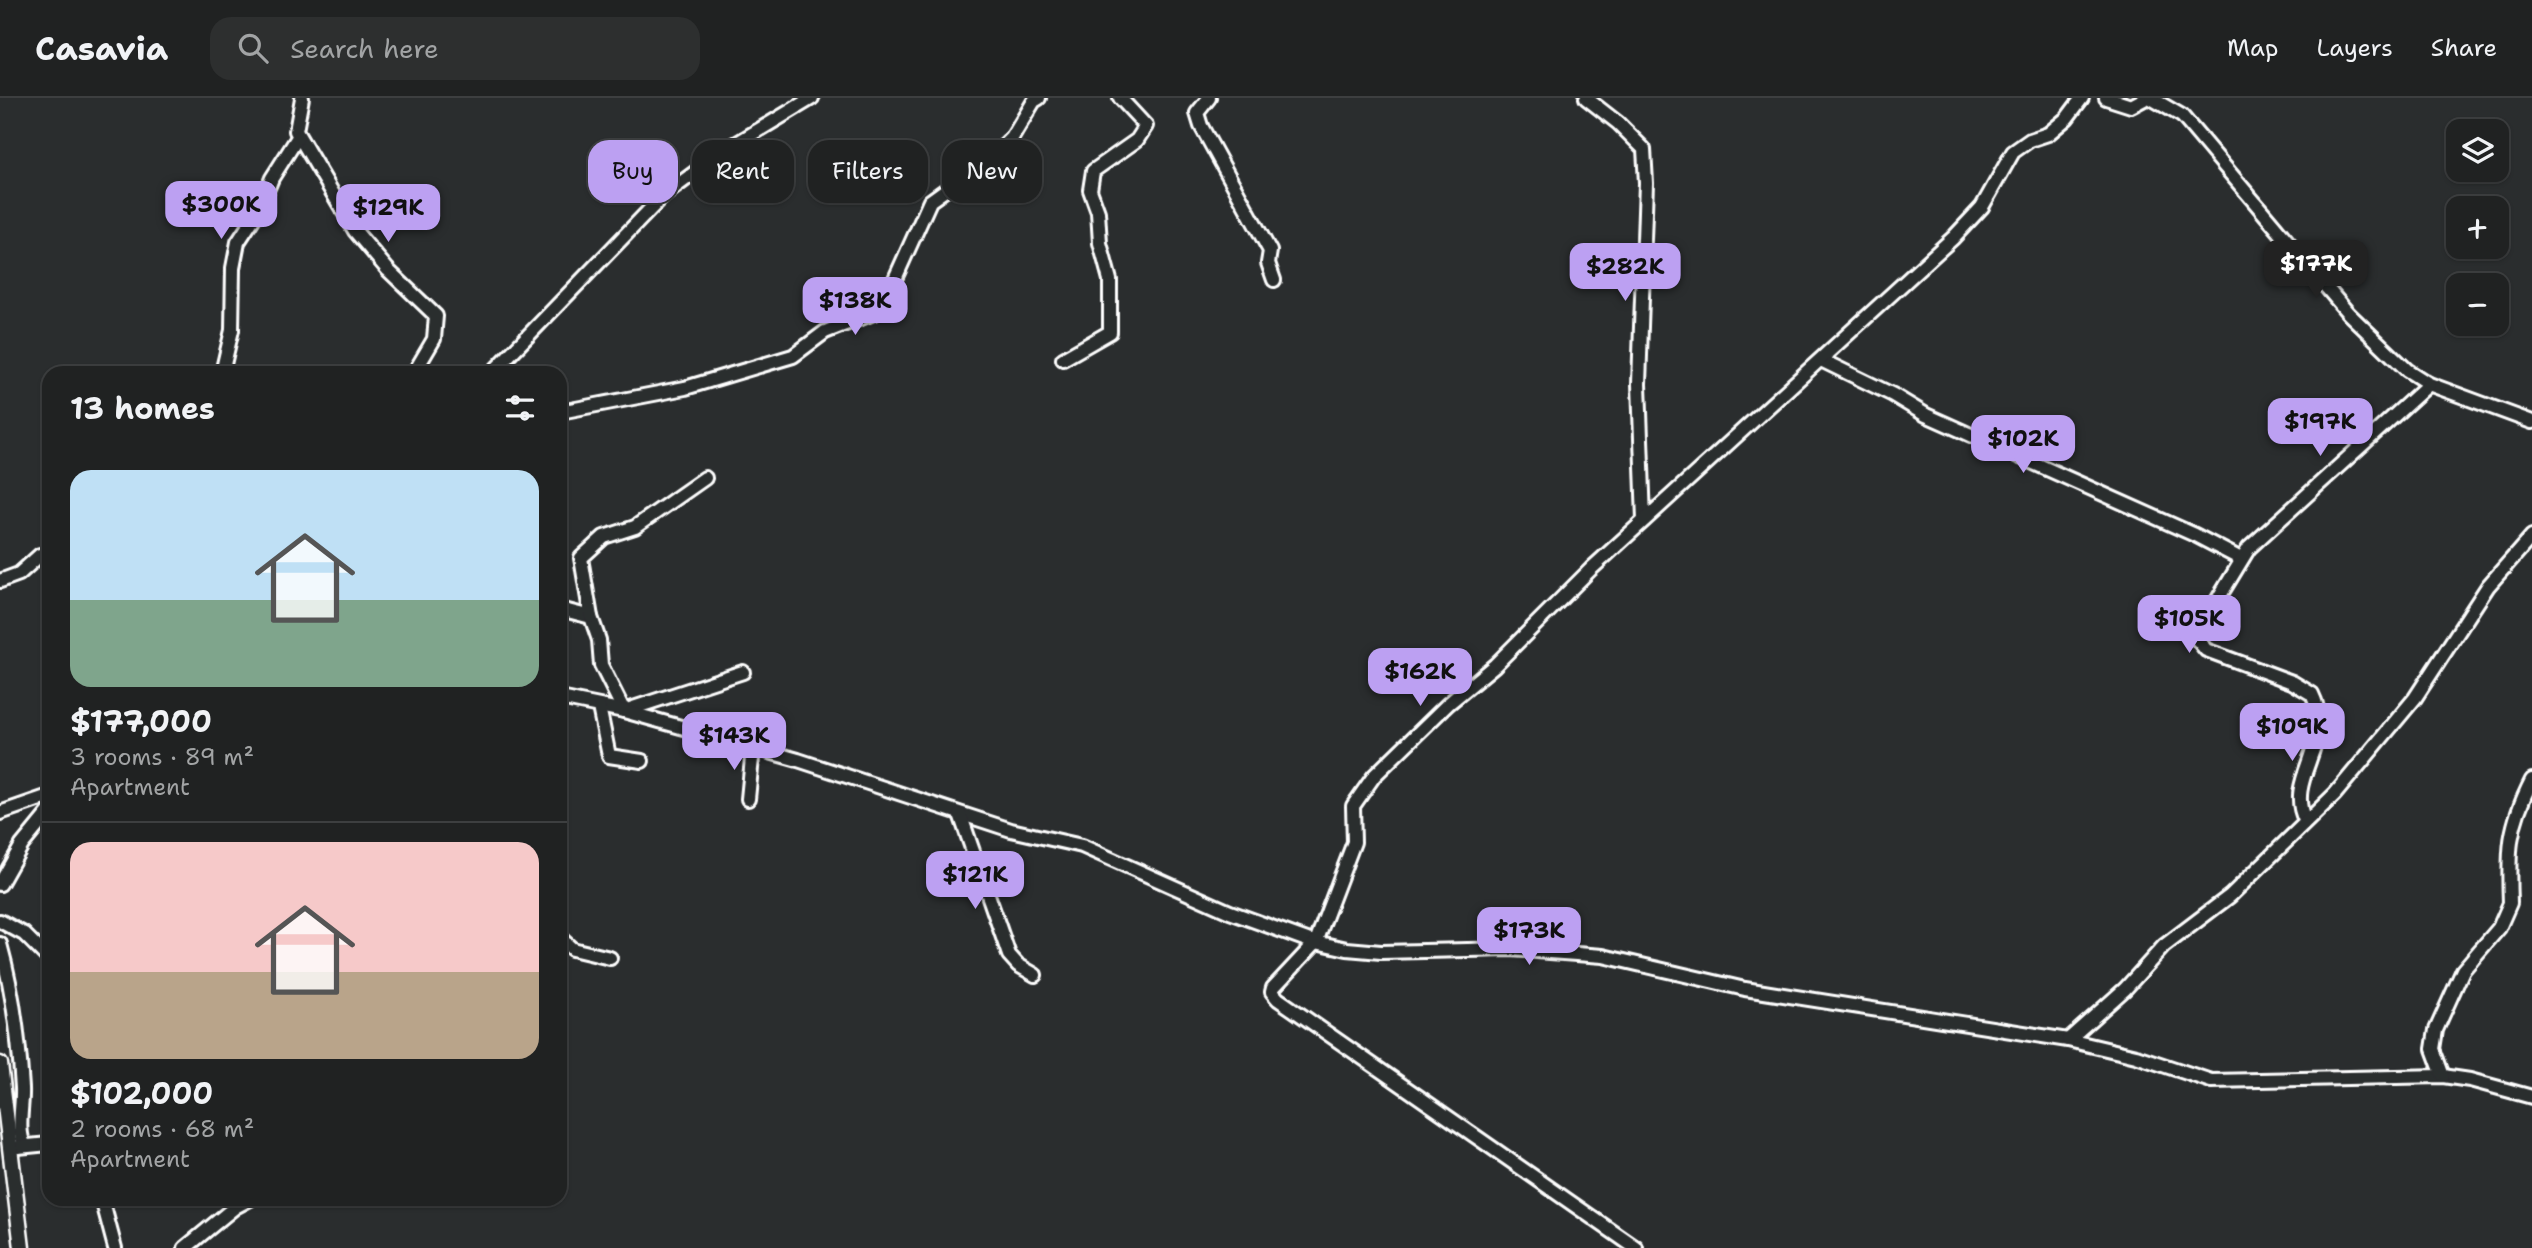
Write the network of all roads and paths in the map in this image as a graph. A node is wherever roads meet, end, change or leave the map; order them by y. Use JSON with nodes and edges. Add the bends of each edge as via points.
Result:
{"nodes":[{"id":1,"x":302,"y":98,"type":"edge"},
{"id":2,"x":315,"y":98,"type":"edge"},
{"id":3,"x":812,"y":98,"type":"edge"},
{"id":4,"x":1039,"y":98,"type":"edge"},
{"id":5,"x":1120,"y":98,"type":"edge"},
{"id":6,"x":1209,"y":98,"type":"edge"},
{"id":7,"x":1586,"y":98,"type":"edge"},
{"id":8,"x":2082,"y":98,"type":"edge"},
{"id":9,"x":2106,"y":98,"type":"edge"},
{"id":10,"x":2149,"y":98,"type":"edge"},
{"id":11,"x":301,"y":115,"type":"junction"},
{"id":12,"x":298,"y":137,"type":"junction"},
{"id":13,"x":1275,"y":280,"type":"dead end"},
{"id":14,"x":1063,"y":359,"type":"dead end"},
{"id":15,"x":1821,"y":360,"type":"junction"},
{"id":16,"x":224,"y":366,"type":"edge"},
{"id":17,"x":418,"y":366,"type":"edge"},
{"id":18,"x":499,"y":366,"type":"edge"},
{"id":19,"x":2429,"y":384,"type":"junction"},
{"id":20,"x":567,"y":411,"type":"edge"},
{"id":21,"x":2532,"y":422,"type":"edge"},
{"id":22,"x":705,"y":478,"type":"dead end"},
{"id":23,"x":1644,"y":520,"type":"junction"},
{"id":24,"x":2532,"y":536,"type":"edge"},
{"id":25,"x":42,"y":555,"type":"edge"},
{"id":26,"x":2241,"y":559,"type":"junction"},
{"id":27,"x":0,"y":581,"type":"edge"},
{"id":28,"x":567,"y":611,"type":"edge"},
{"id":29,"x":592,"y":617,"type":"junction"},
{"id":30,"x":743,"y":672,"type":"dead end"},
{"id":31,"x":567,"y":700,"type":"edge"},
{"id":32,"x":599,"y":707,"type":"junction"},
{"id":33,"x":624,"y":711,"type":"junction"},
{"id":34,"x":753,"y":748,"type":"junction"},
{"id":35,"x":642,"y":761,"type":"dead end"},
{"id":36,"x":2532,"y":780,"type":"edge"},
{"id":37,"x":42,"y":798,"type":"edge"},
{"id":38,"x":748,"y":799,"type":"dead end"},
{"id":39,"x":0,"y":813,"type":"edge"},
{"id":40,"x":960,"y":814,"type":"junction"},
{"id":41,"x":2305,"y":820,"type":"junction"},
{"id":42,"x":42,"y":821,"type":"edge"},
{"id":43,"x":0,"y":884,"type":"edge"},
{"id":44,"x":0,"y":921,"type":"edge"},
{"id":45,"x":1315,"y":942,"type":"junction"},
{"id":46,"x":0,"y":944,"type":"edge"},
{"id":47,"x":567,"y":944,"type":"edge"},
{"id":48,"x":42,"y":952,"type":"edge"},
{"id":49,"x":610,"y":958,"type":"dead end"},
{"id":50,"x":1035,"y":975,"type":"dead end"},
{"id":51,"x":2068,"y":1041,"type":"junction"},
{"id":52,"x":0,"y":1064,"type":"edge"},
{"id":53,"x":2443,"y":1076,"type":"junction"},
{"id":54,"x":2532,"y":1097,"type":"edge"},
{"id":55,"x":42,"y":1145,"type":"edge"},
{"id":56,"x":18,"y":1147,"type":"junction"},
{"id":57,"x":104,"y":1206,"type":"edge"},
{"id":58,"x":236,"y":1206,"type":"edge"},
{"id":59,"x":22,"y":1248,"type":"edge"},
{"id":60,"x":115,"y":1248,"type":"edge"},
{"id":61,"x":185,"y":1248,"type":"edge"},
{"id":62,"x":1636,"y":1248,"type":"edge"}],
"edges":[{"from":1,"to":11,"type":"street"},
{"from":2,"to":11,"type":"street"},
{"from":3,"to":18,"type":"street","via":[[724,150],[663,196]]},
{"from":4,"to":20,"type":"street","via":[[998,152],[930,201],[881,310],[825,332],[793,356],[685,388]]},
{"from":5,"to":14,"type":"street","via":[[1146,126],[1137,140],[1093,171],[1090,190],[1110,280],[1110,332]]},
{"from":6,"to":13,"type":"street","via":[[1197,113],[1200,127],[1270,251],[1268,263]]},
{"from":7,"to":23,"type":"street","via":[[1644,149],[1639,384]]},
{"from":8,"to":15,"type":"street","via":[[2048,134],[2013,152],[1982,207]]},
{"from":9,"to":10,"type":"street","via":[[2131,106]]},
{"from":10,"to":19,"type":"street","via":[[2182,116],[2348,313],[2407,370]]},
{"from":11,"to":12,"type":"street"},
{"from":12,"to":16,"type":"street","via":[[238,242],[232,330]]},
{"from":12,"to":17,"type":"street","via":[[355,231],[436,316],[434,339]]},
{"from":15,"to":23,"type":"street"},
{"from":15,"to":26,"type":"street","via":[[1934,419],[2195,534]]},
{"from":19,"to":21,"type":"street"},
{"from":19,"to":26,"type":"street","via":[[2288,509]]},
{"from":22,"to":29,"type":"street","via":[[635,527],[604,537],[580,558]]},
{"from":23,"to":45,"type":"street","via":[[1360,793],[1352,814],[1354,842]]},
{"from":24,"to":41,"type":"street","via":[[2488,586],[2397,721],[2335,794]]},
{"from":25,"to":27,"type":"street","via":[[19,574]]},
{"from":26,"to":41,"type":"street","via":[[2197,639],[2206,650],[2312,694],[2319,728],[2298,797]]},
{"from":28,"to":29,"type":"street"},
{"from":29,"to":33,"type":"street","via":[[601,665]]},
{"from":30,"to":33,"type":"street"},
{"from":31,"to":32,"type":"street"},
{"from":32,"to":33,"type":"street"},
{"from":32,"to":35,"type":"street","via":[[609,756]]},
{"from":33,"to":34,"type":"street"},
{"from":34,"to":38,"type":"street"},
{"from":34,"to":40,"type":"street"},
{"from":36,"to":53,"type":"street","via":[[2511,830],[2507,915],[2463,970],[2432,1041]]},
{"from":37,"to":39,"type":"street"},
{"from":40,"to":45,"type":"street","via":[[1082,846],[1230,912]]},
{"from":40,"to":50,"type":"street","via":[[1009,955]]},
{"from":41,"to":51,"type":"street","via":[[2230,896],[2164,946]]},
{"from":42,"to":43,"type":"street"},
{"from":44,"to":48,"type":"street","via":[[24,934]]},
{"from":45,"to":51,"type":"street","via":[[1381,952],[1511,949],[1603,956],[1745,989]]},
{"from":45,"to":62,"type":"street","via":[[1275,982],[1272,992],[1278,999]]},
{"from":46,"to":56,"type":"street","via":[[11,992],[22,1090]]},
{"from":47,"to":49,"type":"street"},
{"from":51,"to":53,"type":"street","via":[[2136,1056],[2211,1081]]},
{"from":52,"to":56,"type":"main road"},
{"from":53,"to":54,"type":"street"},
{"from":55,"to":56,"type":"street"},
{"from":56,"to":59,"type":"main road"},
{"from":57,"to":60,"type":"street"},
{"from":58,"to":61,"type":"street"}]}
